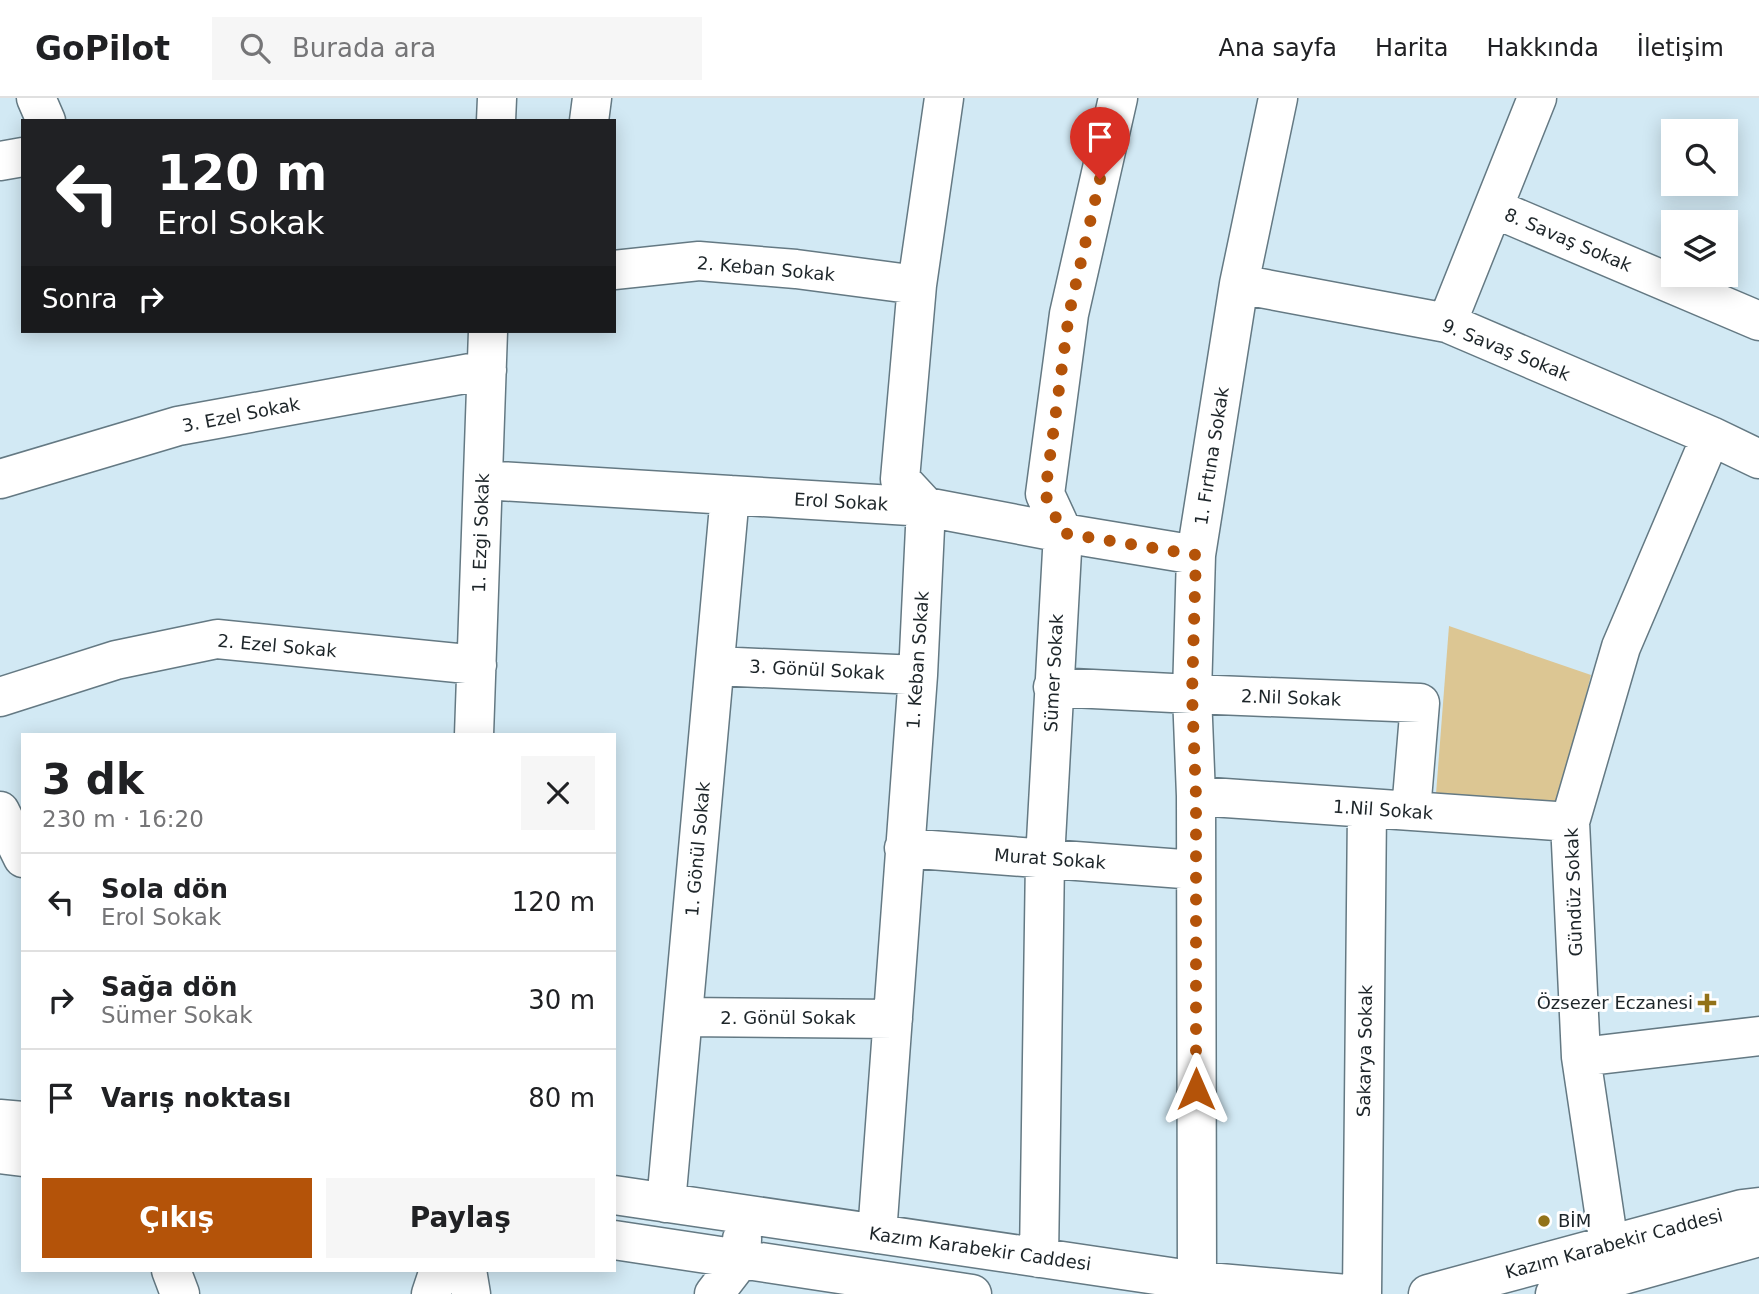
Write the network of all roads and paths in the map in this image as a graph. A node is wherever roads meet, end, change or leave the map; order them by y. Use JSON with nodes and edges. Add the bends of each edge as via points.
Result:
{"nodes":[{"id":1,"x":36,"y":98,"type":"edge"},
{"id":2,"x":497,"y":98,"type":"edge"},
{"id":3,"x":592,"y":98,"type":"edge"},
{"id":4,"x":944,"y":98,"type":"edge"},
{"id":5,"x":1118,"y":98,"type":"edge"},
{"id":6,"x":1278,"y":98,"type":"edge"},
{"id":7,"x":1537,"y":98,"type":"edge"},
{"id":8,"x":45,"y":119,"type":"edge"},
{"id":9,"x":496,"y":119,"type":"edge"},
{"id":10,"x":589,"y":119,"type":"edge"},
{"id":11,"x":21,"y":157,"type":"edge"},
{"id":12,"x":0,"y":161,"type":"edge"},
{"id":13,"x":1493,"y":208,"type":"junction"},
{"id":14,"x":616,"y":270,"type":"edge"},
{"id":15,"x":1239,"y":284,"type":"junction"},
{"id":16,"x":917,"y":285,"type":"junction"},
{"id":17,"x":1759,"y":321,"type":"edge"},
{"id":18,"x":1447,"y":323,"type":"junction"},
{"id":19,"x":488,"y":333,"type":"edge"},
{"id":20,"x":487,"y":370,"type":"junction"},
{"id":21,"x":1711,"y":436,"type":"junction"},
{"id":22,"x":1759,"y":459,"type":"edge"},
{"id":23,"x":0,"y":479,"type":"edge"},
{"id":24,"x":483,"y":480,"type":"junction"},
{"id":25,"x":730,"y":495,"type":"junction"},
{"id":26,"x":926,"y":507,"type":"junction"},
{"id":27,"x":1063,"y":533,"type":"junction"},
{"id":28,"x":1196,"y":555,"type":"junction"},
{"id":29,"x":477,"y":665,"type":"junction"},
{"id":30,"x":715,"y":666,"type":"junction"},
{"id":31,"x":918,"y":675,"type":"junction"},
{"id":32,"x":1053,"y":687,"type":"junction"},
{"id":33,"x":1192,"y":694,"type":"junction"},
{"id":34,"x":0,"y":696,"type":"edge"},
{"id":35,"x":474,"y":733,"type":"edge"},
{"id":36,"x":1196,"y":796,"type":"junction"},
{"id":37,"x":1367,"y":809,"type":"junction"},
{"id":38,"x":0,"y":811,"type":"edge"},
{"id":39,"x":1411,"y":811,"type":"junction"},
{"id":40,"x":1570,"y":822,"type":"junction"},
{"id":41,"x":904,"y":848,"type":"junction"},
{"id":42,"x":21,"y":854,"type":"edge"},
{"id":43,"x":1045,"y":859,"type":"junction"},
{"id":44,"x":1196,"y":870,"type":"junction"},
{"id":45,"x":683,"y":1017,"type":"junction"},
{"id":46,"x":892,"y":1019,"type":"junction"},
{"id":47,"x":1759,"y":1036,"type":"edge"},
{"id":48,"x":1581,"y":1057,"type":"junction"},
{"id":49,"x":0,"y":1119,"type":"edge"},
{"id":50,"x":21,"y":1121,"type":"edge"},
{"id":51,"x":0,"y":1154,"type":"edge"},
{"id":52,"x":21,"y":1157,"type":"edge"},
{"id":53,"x":616,"y":1195,"type":"edge"},
{"id":54,"x":666,"y":1203,"type":"junction"},
{"id":55,"x":1759,"y":1207,"type":"edge"},
{"id":56,"x":745,"y":1215,"type":"junction"},
{"id":57,"x":877,"y":1234,"type":"junction"},
{"id":58,"x":1759,"y":1237,"type":"edge"},
{"id":59,"x":616,"y":1240,"type":"edge"},
{"id":60,"x":1609,"y":1245,"type":"junction"},
{"id":61,"x":1039,"y":1258,"type":"junction"},
{"id":62,"x":741,"y":1259,"type":"junction"},
{"id":63,"x":172,"y":1272,"type":"edge"},
{"id":64,"x":438,"y":1272,"type":"edge"},
{"id":65,"x":467,"y":1272,"type":"edge"},
{"id":66,"x":1197,"y":1281,"type":"junction"},
{"id":67,"x":180,"y":1294,"type":"edge"},
{"id":68,"x":431,"y":1294,"type":"edge"},
{"id":69,"x":471,"y":1294,"type":"edge"},
{"id":70,"x":713,"y":1294,"type":"edge"},
{"id":71,"x":972,"y":1294,"type":"edge"},
{"id":72,"x":1347,"y":1294,"type":"edge"},
{"id":73,"x":1362,"y":1294,"type":"edge"},
{"id":74,"x":1428,"y":1294,"type":"edge"},
{"id":75,"x":1555,"y":1294,"type":"edge"}],
"edges":[{"from":1,"to":8,"type":"street"},
{"from":2,"to":9,"type":"street"},
{"from":3,"to":10,"type":"street"},
{"from":4,"to":16,"type":"street"},
{"from":5,"to":27,"type":"street","name":"Sümer Sokak","via":[[1069,314],[1045,494]]},
{"from":6,"to":15,"type":"street","name":"1. Fırtına Sokak"},
{"from":7,"to":13,"type":"street"},
{"from":11,"to":12,"type":"street"},
{"from":13,"to":17,"type":"street","name":"8. Savaş Sokak"},
{"from":13,"to":18,"type":"street"},
{"from":14,"to":16,"type":"street","name":"2. Keban Sokak","via":[[699,261]]},
{"from":15,"to":18,"type":"street","name":"9. Savaş Sokak"},
{"from":15,"to":28,"type":"street","name":"1. Fırtına Sokak"},
{"from":16,"to":26,"type":"street","via":[[900,479]]},
{"from":18,"to":21,"type":"street","name":"9. Savaş Sokak"},
{"from":19,"to":20,"type":"street","name":"1. Ezgi Sokak"},
{"from":20,"to":23,"type":"street","name":"3. Ezel Sokak","via":[[178,426]]},
{"from":20,"to":24,"type":"street","name":"1. Ezgi Sokak"},
{"from":21,"to":22,"type":"street","name":"9. Savaş Sokak"},
{"from":21,"to":40,"type":"street","name":"Gündüz Sokak","via":[[1621,647]]},
{"from":24,"to":25,"type":"street","name":"Erol Sokak"},
{"from":24,"to":29,"type":"street","name":"1. Ezgi Sokak"},
{"from":25,"to":26,"type":"street","name":"Erol Sokak"},
{"from":25,"to":30,"type":"street","name":"1. Gönül Sokak"},
{"from":26,"to":27,"type":"street","name":"Erol Sokak"},
{"from":26,"to":31,"type":"street","name":"1. Keban Sokak"},
{"from":27,"to":28,"type":"street","name":"Erol Sokak"},
{"from":27,"to":32,"type":"street","name":"Sümer Sokak"},
{"from":28,"to":33,"type":"street","name":"1. Fırtına Sokak"},
{"from":29,"to":34,"type":"street","name":"2. Ezel Sokak","via":[[217,639],[116,660]]},
{"from":29,"to":35,"type":"street","name":"1. Ezgi Sokak"},
{"from":30,"to":31,"type":"street","name":"3. Gönül Sokak"},
{"from":30,"to":45,"type":"street","name":"1. Gönül Sokak"},
{"from":31,"to":41,"type":"street","name":"1. Keban Sokak"},
{"from":32,"to":33,"type":"street","name":"2.Nil Sokak"},
{"from":32,"to":43,"type":"street","name":"Sümer Sokak"},
{"from":33,"to":36,"type":"street","name":"1. Fırtına Sokak"},
{"from":33,"to":39,"type":"street","name":"2.Nil Sokak","via":[[1420,703]]},
{"from":36,"to":37,"type":"street","name":"1.Nil Sokak"},
{"from":36,"to":44,"type":"street","name":"1. Fırtına Sokak"},
{"from":37,"to":39,"type":"street","name":"1.Nil Sokak"},
{"from":37,"to":73,"type":"street","name":"Sakarya Sokak"},
{"from":38,"to":42,"type":"street"},
{"from":39,"to":40,"type":"street","name":"1.Nil Sokak"},
{"from":40,"to":48,"type":"street","name":"Gündüz Sokak"},
{"from":41,"to":43,"type":"street","name":"Murat Sokak"},
{"from":41,"to":46,"type":"street","name":"1. Keban Sokak"},
{"from":43,"to":44,"type":"street","name":"Murat Sokak"},
{"from":43,"to":61,"type":"street","name":"Sümer Sokak"},
{"from":44,"to":66,"type":"street","name":"1. Fırtına Sokak"},
{"from":45,"to":46,"type":"street","name":"2. Gönül Sokak"},
{"from":45,"to":54,"type":"street","name":"1. Gönül Sokak"},
{"from":46,"to":57,"type":"street","name":"1. Keban Sokak"},
{"from":47,"to":48,"type":"street"},
{"from":48,"to":60,"type":"street","name":"Gündüz Sokak"},
{"from":49,"to":50,"type":"street"},
{"from":51,"to":52,"type":"street"},
{"from":53,"to":54,"type":"street","name":"Kazım Karabekir Caddesi"},
{"from":54,"to":56,"type":"street","name":"Kazım Karabekir Caddesi"},
{"from":55,"to":60,"type":"street","name":"Kazım Karabekir Caddesi"},
{"from":56,"to":57,"type":"street","name":"Kazım Karabekir Caddesi"},
{"from":56,"to":62,"type":"street"},
{"from":57,"to":61,"type":"street","name":"Kazım Karabekir Caddesi"},
{"from":58,"to":75,"type":"street","name":"Kazım Karabekir Caddesi"},
{"from":59,"to":62,"type":"street"},
{"from":60,"to":74,"type":"street","name":"Kazım Karabekir Caddesi"},
{"from":61,"to":66,"type":"street","name":"Kazım Karabekir Caddesi"},
{"from":62,"to":70,"type":"street"},
{"from":62,"to":71,"type":"street"},
{"from":63,"to":67,"type":"street"},
{"from":64,"to":68,"type":"street"},
{"from":65,"to":69,"type":"street"},
{"from":66,"to":72,"type":"street","name":"Kazım Karabekir Caddesi"}]}
